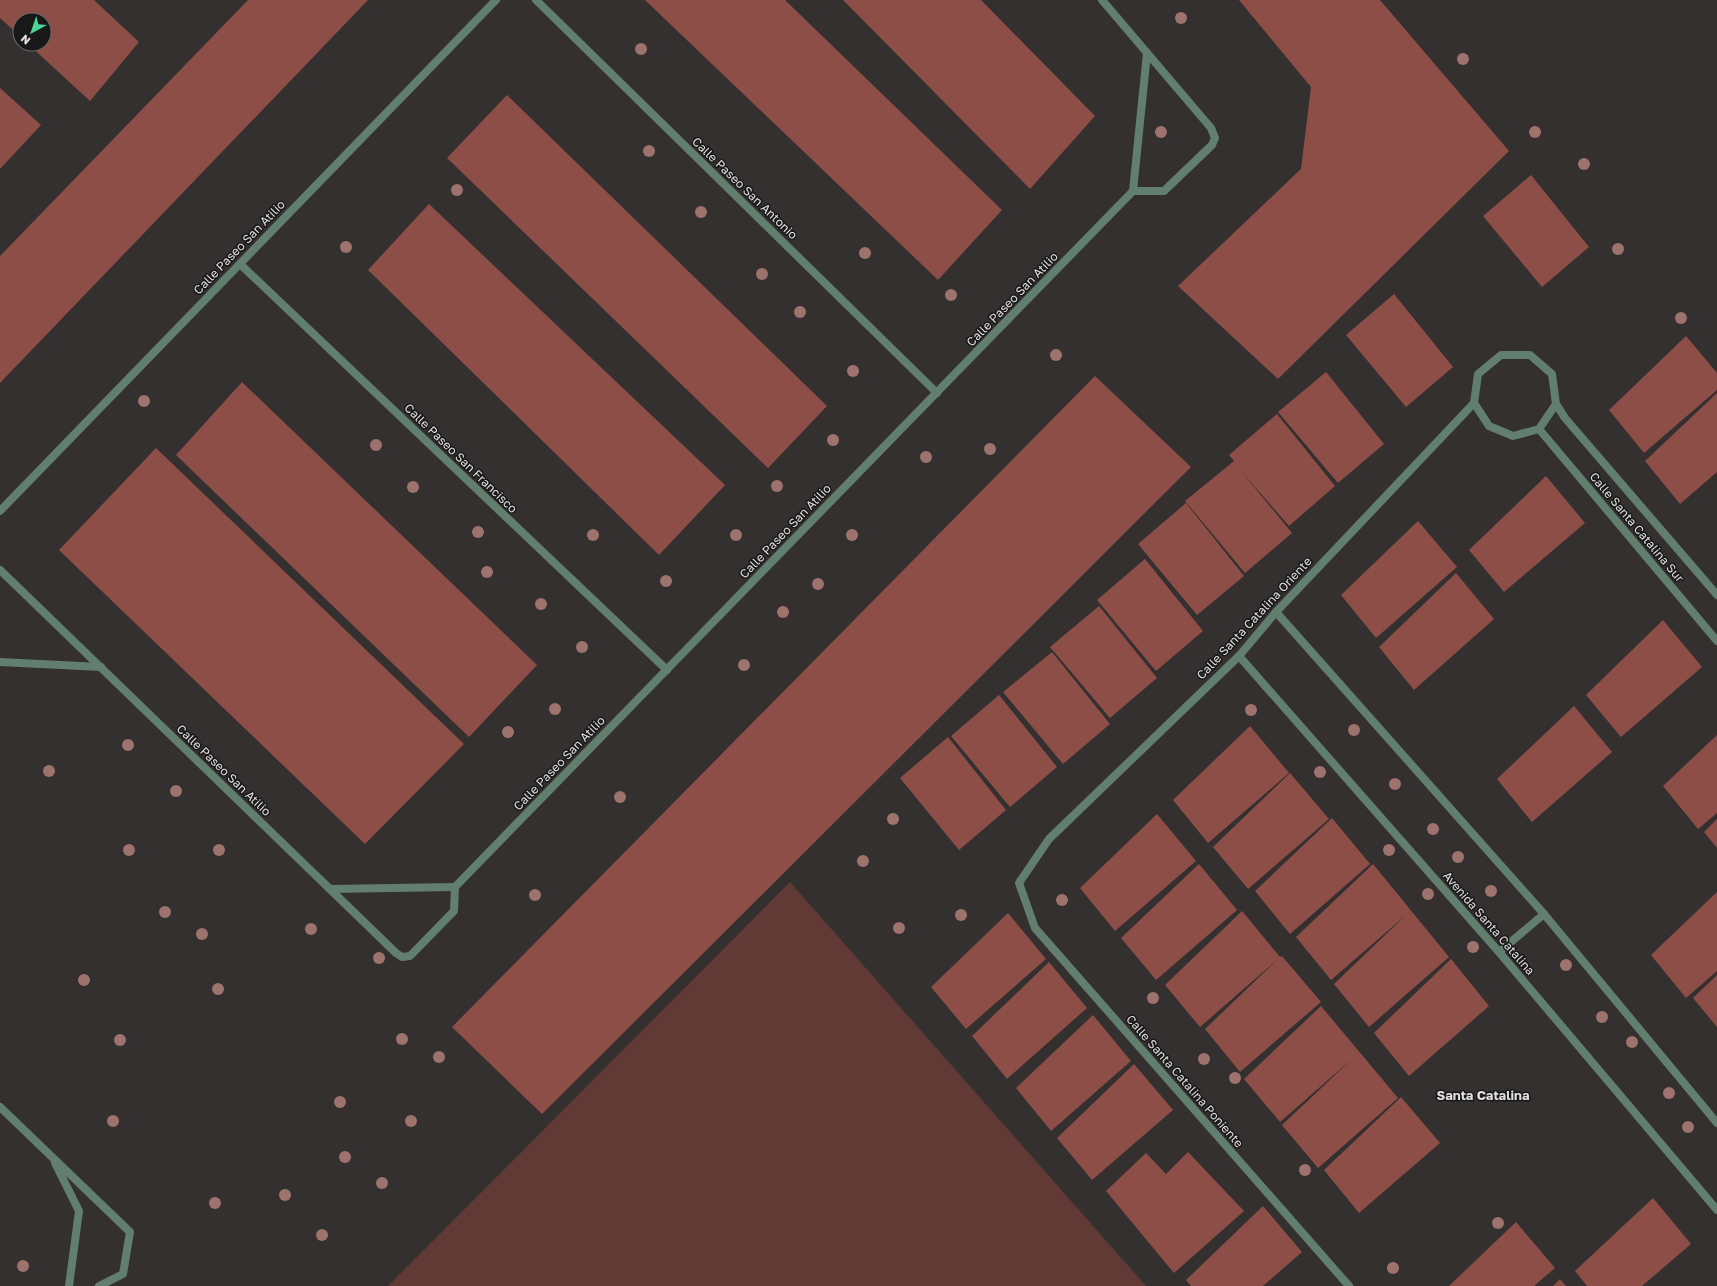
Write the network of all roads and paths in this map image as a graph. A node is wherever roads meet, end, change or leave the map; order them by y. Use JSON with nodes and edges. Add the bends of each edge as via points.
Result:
{"nodes":[{"id":1,"x":496,"y":0,"type":"edge"},
{"id":2,"x":536,"y":0,"type":"edge"},
{"id":3,"x":1102,"y":0,"type":"edge"},
{"id":4,"x":1147,"y":53,"type":"junction"},
{"id":5,"x":1133,"y":191,"type":"junction"},
{"id":6,"x":240,"y":264,"type":"junction"},
{"id":7,"x":937,"y":393,"type":"junction"},
{"id":8,"x":1474,"y":403,"type":"junction"},
{"id":9,"x":1556,"y":404,"type":"junction"},
{"id":10,"x":1539,"y":429,"type":"junction"},
{"id":11,"x":0,"y":511,"type":"edge"},
{"id":12,"x":0,"y":570,"type":"edge"},
{"id":13,"x":1717,"y":595,"type":"edge"},
{"id":14,"x":1276,"y":612,"type":"junction"},
{"id":15,"x":1717,"y":641,"type":"edge"},
{"id":16,"x":1239,"y":656,"type":"junction"},
{"id":17,"x":0,"y":662,"type":"edge"},
{"id":18,"x":101,"y":667,"type":"junction"},
{"id":19,"x":667,"y":670,"type":"junction"},
{"id":20,"x":1019,"y":883,"type":"joint"},
{"id":21,"x":455,"y":887,"type":"junction"},
{"id":22,"x":330,"y":889,"type":"junction"},
{"id":23,"x":1544,"y":914,"type":"junction"},
{"id":24,"x":1499,"y":952,"type":"junction"},
{"id":25,"x":0,"y":1107,"type":"edge"},
{"id":26,"x":1717,"y":1123,"type":"edge"},
{"id":27,"x":52,"y":1157,"type":"junction"},
{"id":28,"x":1717,"y":1210,"type":"edge"},
{"id":29,"x":69,"y":1286,"type":"edge"},
{"id":30,"x":99,"y":1286,"type":"edge"},
{"id":31,"x":1349,"y":1286,"type":"edge"}],
"edges":[{"from":1,"to":6,"type":"street","name":"Calle Paseo San Atilio"},
{"from":2,"to":7,"type":"street","name":"Calle Paseo San Antonio"},
{"from":3,"to":4,"type":"street"},
{"from":4,"to":5,"type":"street"},
{"from":4,"to":5,"type":"street","via":[[1211,128],[1215,138],[1212,145],[1164,191]]},
{"from":5,"to":7,"type":"street","name":"Calle Paseo San Atilio"},
{"from":6,"to":11,"type":"street","name":"Calle Paseo San Atilio"},
{"from":6,"to":19,"type":"street","name":"Calle Paseo San Francisco"},
{"from":7,"to":19,"type":"street","name":"Calle Paseo San Atilio"},
{"from":8,"to":9,"type":"street","name":"Calle Santa Catalina Sur","via":[[1478,374],[1501,355],[1530,355],[1552,374]]},
{"from":8,"to":10,"type":"street","via":[[1488,426],[1507,434],[1513,436]]},
{"from":8,"to":14,"type":"street","name":"Calle Santa Catalina Oriente"},
{"from":9,"to":10,"type":"street"},
{"from":9,"to":13,"type":"street","name":"Calle Santa Catalina Sur","via":[[1565,418]]},
{"from":10,"to":15,"type":"street","name":"Calle Santa Catalina Sur"},
{"from":12,"to":18,"type":"street","name":"Calle Paseo San Atilio"},
{"from":14,"to":16,"type":"street","name":"Calle Santa Catalina Oriente"},
{"from":14,"to":23,"type":"street"},
{"from":16,"to":20,"type":"street","name":"Calle Santa Catalina Oriente","via":[[1048,838]]},
{"from":16,"to":24,"type":"street","name":"Avenida Santa Catalina"},
{"from":17,"to":18,"type":"street"},
{"from":18,"to":22,"type":"street","name":"Calle Paseo San Atilio"},
{"from":19,"to":21,"type":"street","name":"Calle Paseo San Atilio"},
{"from":20,"to":31,"type":"street","name":"Calle Santa Catalina Poniente","via":[[1035,928]]},
{"from":21,"to":22,"type":"street"},
{"from":21,"to":22,"type":"street","name":"Calle Paseo San Atilio","via":[[454,911],[410,956],[402,957]]},
{"from":23,"to":24,"type":"street"},
{"from":23,"to":26,"type":"street"},
{"from":24,"to":28,"type":"street","name":"Avenida Santa Catalina"},
{"from":25,"to":27,"type":"street"},
{"from":27,"to":29,"type":"street","via":[[79,1210]]},
{"from":27,"to":30,"type":"street","via":[[130,1232],[123,1274]]}]}
